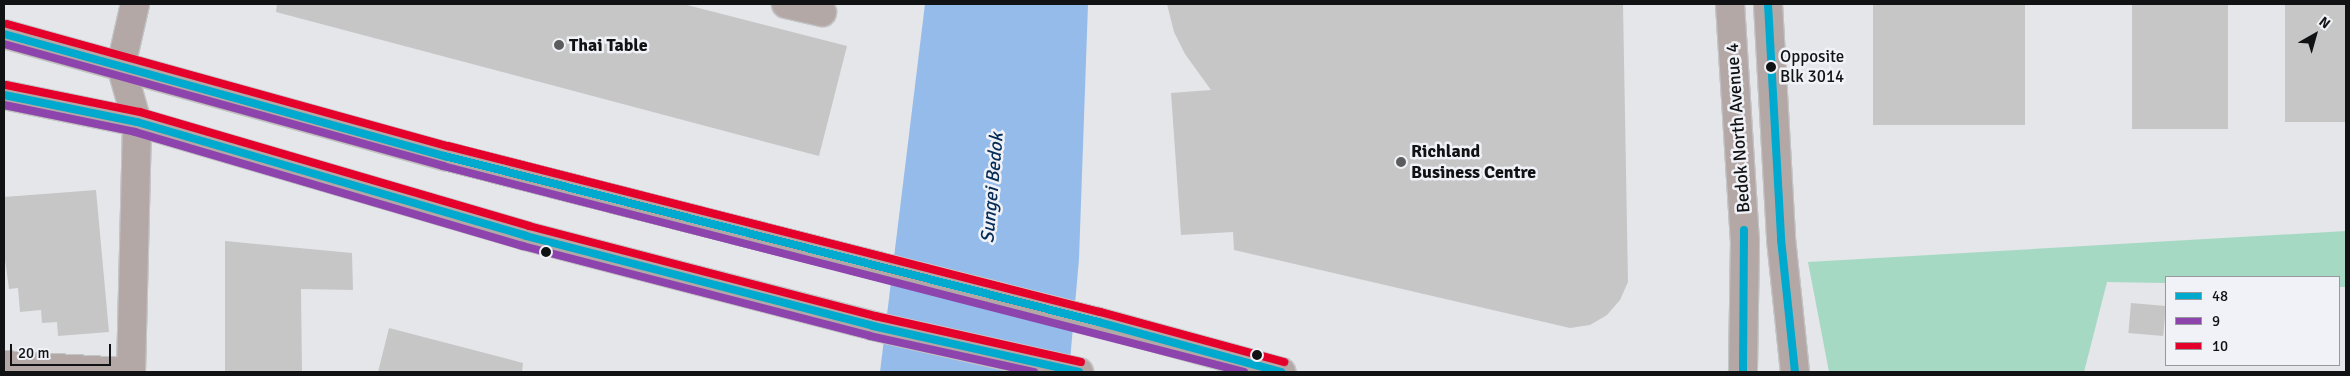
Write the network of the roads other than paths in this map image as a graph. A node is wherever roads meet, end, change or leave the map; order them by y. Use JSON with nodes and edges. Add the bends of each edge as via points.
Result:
{"nodes":[{"id":1,"x":135,"y":4,"type":"edge"},
{"id":2,"x":786,"y":4,"type":"edge"},
{"id":3,"x":1730,"y":4,"type":"edge"},
{"id":4,"x":1768,"y":4,"type":"edge"},
{"id":5,"x":822,"y":12,"type":"dead end"},
{"id":6,"x":4,"y":34,"type":"edge"},
{"id":7,"x":121,"y":66,"type":"junction"},
{"id":8,"x":4,"y":95,"type":"edge"},
{"id":9,"x":137,"y":122,"type":"junction"},
{"id":10,"x":4,"y":365,"type":"edge"},
{"id":11,"x":125,"y":372,"type":"edge"},
{"id":12,"x":131,"y":372,"type":"edge"},
{"id":13,"x":1079,"y":372,"type":"edge"},
{"id":14,"x":1281,"y":372,"type":"edge"},
{"id":15,"x":1743,"y":372,"type":"edge"},
{"id":16,"x":1795,"y":372,"type":"edge"}],
"edges":[{"from":1,"to":7,"type":"street"},
{"from":2,"to":5,"type":"street"},
{"from":3,"to":15,"type":"street","name":"Bedok North Avenue 4","via":[[1745,241]]},
{"from":4,"to":16,"type":"street","name":"Bedok North Avenue 4","via":[[1781,239]]},
{"from":6,"to":7,"type":"street"},
{"from":7,"to":9,"type":"street"},
{"from":7,"to":14,"type":"street","via":[[445,156],[1088,319]]},
{"from":8,"to":9,"type":"street"},
{"from":9,"to":12,"type":"street"},
{"from":9,"to":13,"type":"street","via":[[526,236],[873,326]]},
{"from":10,"to":11,"type":"street"}]}
